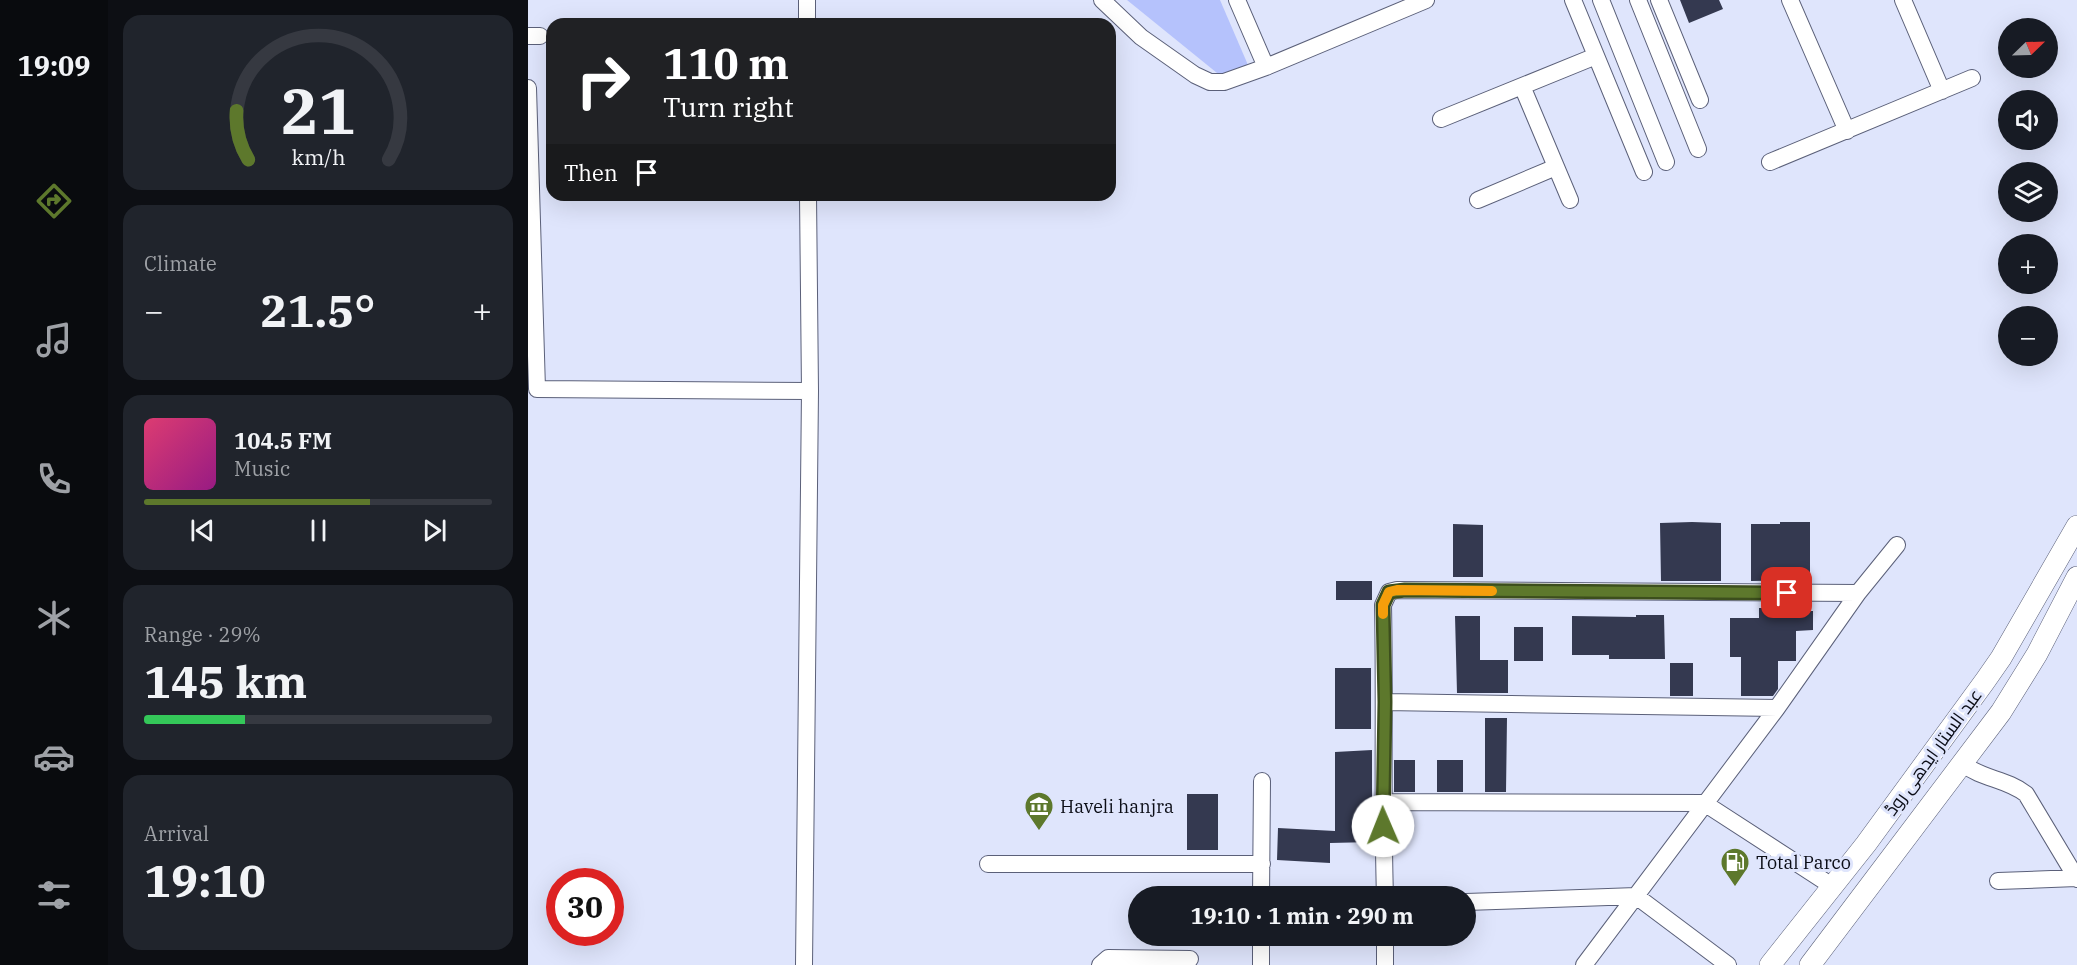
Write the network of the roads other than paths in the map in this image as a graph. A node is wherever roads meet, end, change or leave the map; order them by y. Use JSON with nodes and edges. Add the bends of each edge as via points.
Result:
{"nodes":[{"id":1,"x":807,"y":0,"type":"edge"},
{"id":2,"x":1102,"y":0,"type":"edge"},
{"id":3,"x":1237,"y":0,"type":"edge"},
{"id":4,"x":1426,"y":0,"type":"edge"},
{"id":5,"x":1573,"y":0,"type":"edge"},
{"id":6,"x":1601,"y":0,"type":"edge"},
{"id":7,"x":1638,"y":0,"type":"edge"},
{"id":8,"x":1659,"y":0,"type":"edge"},
{"id":9,"x":1790,"y":0,"type":"edge"},
{"id":10,"x":1903,"y":0,"type":"edge"},
{"id":11,"x":807,"y":18,"type":"edge"},
{"id":12,"x":1596,"y":56,"type":"junction"},
{"id":13,"x":1266,"y":67,"type":"junction"},
{"id":14,"x":1972,"y":78,"type":"dead end"},
{"id":15,"x":1522,"y":86,"type":"junction"},
{"id":16,"x":528,"y":88,"type":"edge"},
{"id":17,"x":1942,"y":91,"type":"junction"},
{"id":18,"x":1700,"y":100,"type":"dead end"},
{"id":19,"x":1441,"y":120,"type":"dead end"},
{"id":20,"x":1847,"y":131,"type":"junction"},
{"id":21,"x":1698,"y":149,"type":"dead end"},
{"id":22,"x":1666,"y":162,"type":"dead end"},
{"id":23,"x":1770,"y":162,"type":"dead end"},
{"id":24,"x":1556,"y":167,"type":"junction"},
{"id":25,"x":1644,"y":172,"type":"dead end"},
{"id":26,"x":1478,"y":200,"type":"dead end"},
{"id":27,"x":1570,"y":200,"type":"dead end"},
{"id":28,"x":808,"y":201,"type":"edge"},
{"id":29,"x":810,"y":391,"type":"junction"},
{"id":30,"x":2077,"y":526,"type":"edge"},
{"id":31,"x":1897,"y":545,"type":"dead end"},
{"id":32,"x":2077,"y":577,"type":"edge"},
{"id":33,"x":1858,"y":593,"type":"junction"},
{"id":34,"x":2037,"y":597,"type":"junction"},
{"id":35,"x":2068,"y":607,"type":"edge"},
{"id":36,"x":1385,"y":702,"type":"junction"},
{"id":37,"x":1777,"y":708,"type":"junction"},
{"id":38,"x":1963,"y":764,"type":"junction"},
{"id":39,"x":1262,"y":781,"type":"dead end"},
{"id":40,"x":1382,"y":802,"type":"junction"},
{"id":41,"x":1704,"y":803,"type":"junction"},
{"id":42,"x":988,"y":864,"type":"dead end"},
{"id":43,"x":1262,"y":864,"type":"junction"},
{"id":44,"x":2077,"y":878,"type":"edge"},
{"id":45,"x":1998,"y":881,"type":"dead end"},
{"id":46,"x":1261,"y":886,"type":"edge"},
{"id":47,"x":1385,"y":886,"type":"edge"},
{"id":48,"x":1832,"y":886,"type":"junction"},
{"id":49,"x":1636,"y":896,"type":"junction"},
{"id":50,"x":1476,"y":902,"type":"edge"},
{"id":51,"x":1261,"y":946,"type":"edge"},
{"id":52,"x":1385,"y":946,"type":"edge"},
{"id":53,"x":1190,"y":959,"type":"dead end"},
{"id":54,"x":1167,"y":962,"type":"edge"},
{"id":55,"x":804,"y":965,"type":"edge"},
{"id":56,"x":1100,"y":965,"type":"edge"},
{"id":57,"x":1261,"y":965,"type":"edge"},
{"id":58,"x":1385,"y":965,"type":"edge"},
{"id":59,"x":1584,"y":965,"type":"edge"},
{"id":60,"x":1728,"y":965,"type":"edge"},
{"id":61,"x":1770,"y":965,"type":"edge"},
{"id":62,"x":1810,"y":965,"type":"edge"}],
"edges":[{"from":1,"to":11,"type":"street"},
{"from":2,"to":13,"type":"street","via":[[1141,37],[1210,82],[1224,82]]},
{"from":3,"to":13,"type":"street"},
{"from":4,"to":13,"type":"street"},
{"from":5,"to":12,"type":"street"},
{"from":6,"to":22,"type":"street"},
{"from":7,"to":21,"type":"street"},
{"from":8,"to":18,"type":"street"},
{"from":9,"to":20,"type":"street"},
{"from":10,"to":17,"type":"street"},
{"from":12,"to":15,"type":"street"},
{"from":12,"to":25,"type":"street"},
{"from":14,"to":17,"type":"street"},
{"from":15,"to":19,"type":"street"},
{"from":15,"to":24,"type":"street"},
{"from":16,"to":29,"type":"street","via":[[537,389]]},
{"from":17,"to":20,"type":"street"},
{"from":20,"to":23,"type":"street"},
{"from":24,"to":26,"type":"street"},
{"from":24,"to":27,"type":"street"},
{"from":28,"to":29,"type":"street"},
{"from":29,"to":55,"type":"street"},
{"from":30,"to":34,"type":"main road","name":"عبد الستار ایدھی روڈ"},
{"from":31,"to":33,"type":"street"},
{"from":32,"to":35,"type":"main road","name":"عبد الستار ایدھی روڈ"},
{"from":33,"to":36,"type":"street","via":[[1389,592],[1383,605]]},
{"from":33,"to":37,"type":"street"},
{"from":34,"to":35,"type":"main road"},
{"from":34,"to":48,"type":"main road","name":"عبد الستار ایدھی روڈ","via":[[1985,681]]},
{"from":35,"to":38,"type":"main road","name":"عبد الستار ایدھی روڈ"},
{"from":36,"to":37,"type":"street"},
{"from":36,"to":40,"type":"street"},
{"from":37,"to":41,"type":"street"},
{"from":38,"to":44,"type":"street","via":[[1972,771],[2012,784],[2026,794]]},
{"from":38,"to":62,"type":"main road","name":"عبد الستار ایدھی روڈ"},
{"from":39,"to":43,"type":"street"},
{"from":40,"to":41,"type":"street"},
{"from":40,"to":47,"type":"street"},
{"from":41,"to":48,"type":"street"},
{"from":41,"to":49,"type":"street"},
{"from":42,"to":43,"type":"street"},
{"from":43,"to":46,"type":"street"},
{"from":44,"to":45,"type":"street"},
{"from":48,"to":61,"type":"main road","name":"عبد الستار ایدھی روڈ"},
{"from":49,"to":50,"type":"street"},
{"from":49,"to":59,"type":"street"},
{"from":49,"to":60,"type":"street"},
{"from":51,"to":57,"type":"street"},
{"from":52,"to":58,"type":"street"},
{"from":53,"to":54,"type":"street"},
{"from":54,"to":56,"type":"street","via":[[1108,958]]}]}
